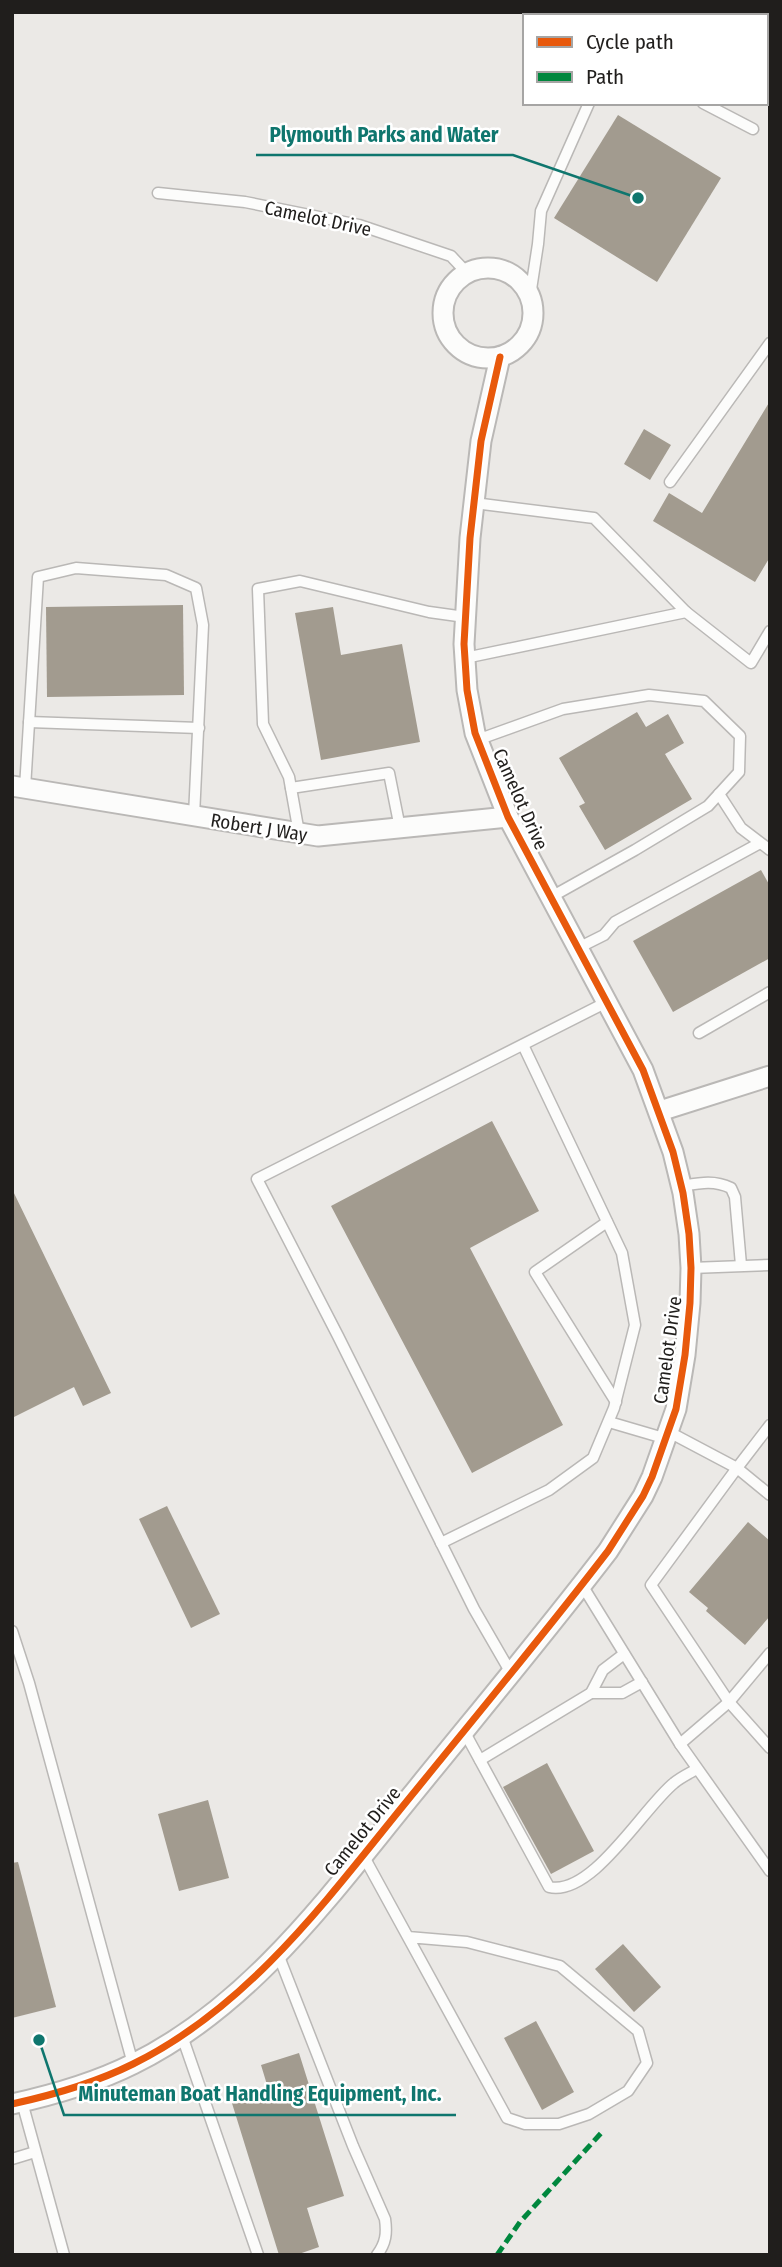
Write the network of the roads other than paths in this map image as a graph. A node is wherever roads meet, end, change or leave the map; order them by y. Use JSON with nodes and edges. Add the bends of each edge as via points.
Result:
{"nodes":[{"id":1,"x":588,"y":105,"type":"edge"},
{"id":2,"x":707,"y":105,"type":"edge"},
{"id":3,"x":753,"y":129,"type":"dead end"},
{"id":4,"x":158,"y":193,"type":"dead end"},
{"id":5,"x":467,"y":273,"type":"junction"},
{"id":6,"x":530,"y":296,"type":"junction"},
{"id":7,"x":770,"y":343,"type":"edge"},
{"id":8,"x":500,"y":357,"type":"junction"},
{"id":9,"x":670,"y":482,"type":"dead end"},
{"id":10,"x":474,"y":503,"type":"junction"},
{"id":11,"x":686,"y":612,"type":"junction"},
{"id":12,"x":466,"y":617,"type":"junction"},
{"id":13,"x":770,"y":631,"type":"edge"},
{"id":14,"x":465,"y":658,"type":"junction"},
{"id":15,"x":29,"y":722,"type":"junction"},
{"id":16,"x":199,"y":728,"type":"junction"},
{"id":17,"x":477,"y":740,"type":"junction"},
{"id":18,"x":19,"y":787,"type":"edge"},
{"id":19,"x":290,"y":788,"type":"junction"},
{"id":20,"x":719,"y":794,"type":"junction"},
{"id":21,"x":194,"y":816,"type":"junction"},
{"id":22,"x":508,"y":817,"type":"junction"},
{"id":23,"x":400,"y":828,"type":"junction"},
{"id":24,"x":299,"y":833,"type":"junction"},
{"id":25,"x":760,"y":843,"type":"junction"},
{"id":26,"x":770,"y":850,"type":"edge"},
{"id":27,"x":551,"y":897,"type":"junction"},
{"id":28,"x":578,"y":948,"type":"junction"},
{"id":29,"x":770,"y":992,"type":"edge"},
{"id":30,"x":607,"y":1002,"type":"junction"},
{"id":31,"x":699,"y":1033,"type":"dead end"},
{"id":32,"x":523,"y":1045,"type":"junction"},
{"id":33,"x":770,"y":1076,"type":"edge"},
{"id":34,"x":660,"y":1111,"type":"junction"},
{"id":35,"x":682,"y":1186,"type":"junction"},
{"id":36,"x":607,"y":1222,"type":"junction"},
{"id":37,"x":741,"y":1265,"type":"junction"},
{"id":38,"x":770,"y":1265,"type":"edge"},
{"id":39,"x":691,"y":1268,"type":"junction"},
{"id":40,"x":616,"y":1402,"type":"junction"},
{"id":41,"x":609,"y":1422,"type":"junction"},
{"id":42,"x":770,"y":1425,"type":"edge"},
{"id":43,"x":668,"y":1436,"type":"junction"},
{"id":44,"x":737,"y":1468,"type":"junction"},
{"id":45,"x":770,"y":1495,"type":"edge"},
{"id":46,"x":441,"y":1543,"type":"junction"},
{"id":47,"x":582,"y":1585,"type":"junction"},
{"id":48,"x":12,"y":1631,"type":"edge"},
{"id":49,"x":770,"y":1653,"type":"edge"},
{"id":50,"x":624,"y":1654,"type":"junction"},
{"id":51,"x":511,"y":1673,"type":"junction"},
{"id":52,"x":642,"y":1682,"type":"junction"},
{"id":53,"x":591,"y":1693,"type":"junction"},
{"id":54,"x":729,"y":1702,"type":"junction"},
{"id":55,"x":464,"y":1731,"type":"junction"},
{"id":56,"x":680,"y":1744,"type":"junction"},
{"id":57,"x":770,"y":1748,"type":"edge"},
{"id":58,"x":480,"y":1760,"type":"junction"},
{"id":59,"x":697,"y":1769,"type":"junction"},
{"id":60,"x":363,"y":1854,"type":"junction"},
{"id":61,"x":770,"y":1871,"type":"edge"},
{"id":62,"x":408,"y":1937,"type":"junction"},
{"id":63,"x":278,"y":1954,"type":"junction"},
{"id":64,"x":182,"y":2036,"type":"junction"},
{"id":65,"x":133,"y":2064,"type":"junction"},
{"id":66,"x":17,"y":2103,"type":"edge"},
{"id":67,"x":35,"y":2152,"type":"junction"},
{"id":68,"x":12,"y":2159,"type":"edge"},
{"id":69,"x":64,"y":2255,"type":"edge"},
{"id":70,"x":258,"y":2255,"type":"edge"},
{"id":71,"x":377,"y":2255,"type":"edge"}],
"edges":[{"from":1,"to":6,"type":"lane","via":[[541,211]]},
{"from":2,"to":3,"type":"lane"},
{"from":4,"to":5,"type":"lane","name":"Camelot Drive","via":[[245,202],[359,225],[451,256]]},
{"from":5,"to":6,"type":"street","via":[[481,268],[503,271],[522,283]]},
{"from":5,"to":8,"type":"street","via":[[455,282],[443,308],[449,337],[459,348],[479,357]]},
{"from":6,"to":8,"type":"street","via":[[532,326],[525,340]]},
{"from":7,"to":9,"type":"lane"},
{"from":8,"to":10,"type":"street","name":"Camelot Drive","via":[[481,441]]},
{"from":10,"to":11,"type":"lane","via":[[594,518]]},
{"from":10,"to":12,"type":"street","name":"Camelot Drive"},
{"from":11,"to":13,"type":"lane","via":[[751,663]]},
{"from":11,"to":14,"type":"lane"},
{"from":12,"to":14,"type":"street","name":"Camelot Drive"},
{"from":12,"to":19,"type":"lane","via":[[300,581],[258,589],[263,723]]},
{"from":14,"to":17,"type":"street","name":"Camelot Drive"},
{"from":15,"to":16,"type":"lane"},
{"from":15,"to":16,"type":"lane","via":[[38,577],[76,568],[166,575],[196,588],[203,625]]},
{"from":15,"to":18,"type":"lane"},
{"from":16,"to":21,"type":"lane"},
{"from":17,"to":20,"type":"lane","via":[[563,709],[649,695],[704,701],[740,736],[739,772]]},
{"from":17,"to":22,"type":"street","name":"Camelot Drive"},
{"from":18,"to":21,"type":"street","name":"Robert J Way"},
{"from":19,"to":23,"type":"lane","via":[[389,773]]},
{"from":19,"to":24,"type":"lane"},
{"from":20,"to":25,"type":"lane","via":[[741,828]]},
{"from":20,"to":27,"type":"lane","via":[[708,806]]},
{"from":21,"to":24,"type":"street","name":"Robert J Way"},
{"from":22,"to":23,"type":"street","name":"Robert J Way"},
{"from":22,"to":27,"type":"street","name":"Camelot Drive"},
{"from":23,"to":24,"type":"street","name":"Robert J Way","via":[[318,836]]},
{"from":25,"to":26,"type":"lane"},
{"from":25,"to":28,"type":"lane","via":[[615,922],[604,935]]},
{"from":27,"to":28,"type":"street","name":"Camelot Drive"},
{"from":28,"to":30,"type":"street","name":"Camelot Drive"},
{"from":29,"to":31,"type":"lane"},
{"from":30,"to":32,"type":"lane"},
{"from":30,"to":34,"type":"street","name":"Camelot Drive"},
{"from":32,"to":36,"type":"lane"},
{"from":32,"to":46,"type":"lane","via":[[257,1179]]},
{"from":33,"to":34,"type":"street"},
{"from":34,"to":35,"type":"street","name":"Camelot Drive"},
{"from":35,"to":37,"type":"lane","via":[[707,1182],[731,1188]]},
{"from":35,"to":39,"type":"street","name":"Camelot Drive"},
{"from":36,"to":40,"type":"lane","via":[[622,1253],[635,1325]]},
{"from":36,"to":40,"type":"lane","via":[[535,1272]]},
{"from":37,"to":38,"type":"lane"},
{"from":37,"to":39,"type":"lane"},
{"from":39,"to":43,"type":"street","name":"Camelot Drive","via":[[685,1355]]},
{"from":40,"to":41,"type":"lane"},
{"from":41,"to":43,"type":"lane"},
{"from":41,"to":46,"type":"lane","via":[[593,1458],[549,1490]]},
{"from":42,"to":44,"type":"lane"},
{"from":43,"to":44,"type":"lane"},
{"from":43,"to":47,"type":"street","name":"Camelot Drive","via":[[643,1496]]},
{"from":44,"to":45,"type":"lane"},
{"from":44,"to":54,"type":"lane","via":[[650,1585]]},
{"from":46,"to":51,"type":"lane"},
{"from":47,"to":50,"type":"lane"},
{"from":47,"to":51,"type":"street","name":"Camelot Drive"},
{"from":48,"to":65,"type":"lane"},
{"from":49,"to":54,"type":"lane"},
{"from":50,"to":52,"type":"lane"},
{"from":50,"to":53,"type":"lane","via":[[603,1670]]},
{"from":51,"to":55,"type":"street","name":"Camelot Drive"},
{"from":52,"to":53,"type":"lane","via":[[622,1693]]},
{"from":52,"to":56,"type":"lane"},
{"from":53,"to":58,"type":"lane"},
{"from":54,"to":56,"type":"lane"},
{"from":54,"to":57,"type":"lane"},
{"from":55,"to":58,"type":"lane"},
{"from":55,"to":60,"type":"street","name":"Camelot Drive"},
{"from":56,"to":59,"type":"lane"},
{"from":58,"to":59,"type":"lane","via":[[549,1887],[558,1888],[590,1875],[674,1783]]},
{"from":59,"to":61,"type":"lane"},
{"from":60,"to":62,"type":"lane"},
{"from":60,"to":63,"type":"street","name":"Camelot Drive"},
{"from":62,"to":62,"type":"lane","via":[[507,2118],[525,2124],[559,2124],[589,2114],[628,2091],[647,2063],[638,2031],[560,1966],[467,1942]]},
{"from":63,"to":64,"type":"street","name":"Camelot Drive"},
{"from":63,"to":71,"type":"lane","via":[[385,2219],[384,2246]]},
{"from":64,"to":65,"type":"street","name":"Camelot Drive"},
{"from":64,"to":70,"type":"lane"},
{"from":65,"to":66,"type":"street","name":"Camelot Drive"},
{"from":66,"to":67,"type":"lane"},
{"from":67,"to":68,"type":"lane"},
{"from":67,"to":69,"type":"lane"}]}
